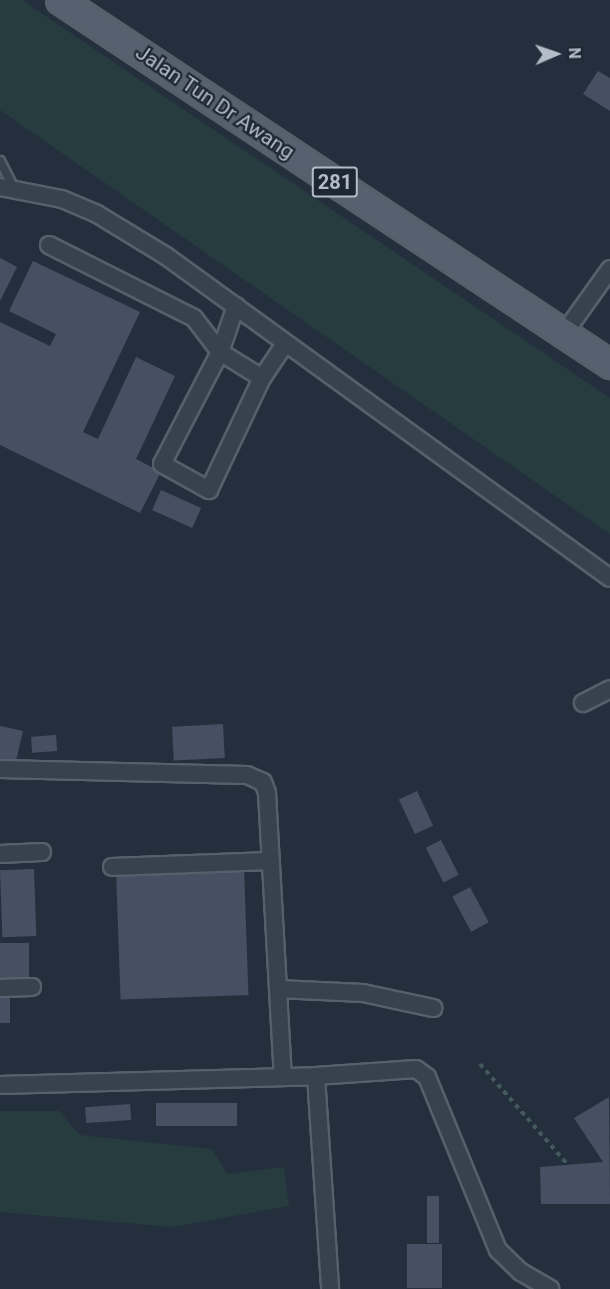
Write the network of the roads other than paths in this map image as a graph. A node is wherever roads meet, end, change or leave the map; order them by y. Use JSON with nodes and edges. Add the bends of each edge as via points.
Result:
{"nodes":[{"id":1,"x":60,"y":0,"type":"edge"},
{"id":2,"x":0,"y":161,"type":"edge"},
{"id":3,"x":7,"y":187,"type":"edge"},
{"id":4,"x":49,"y":245,"type":"dead end"},
{"id":5,"x":610,"y":268,"type":"edge"},
{"id":6,"x":236,"y":306,"type":"junction"},
{"id":7,"x":563,"y":335,"type":"junction"},
{"id":8,"x":284,"y":345,"type":"junction"},
{"id":9,"x":220,"y":352,"type":"junction"},
{"id":10,"x":610,"y":364,"type":"edge"},
{"id":11,"x":262,"y":378,"type":"junction"},
{"id":12,"x":610,"y":578,"type":"edge"},
{"id":13,"x":610,"y":690,"type":"edge"},
{"id":14,"x":583,"y":703,"type":"dead end"},
{"id":15,"x":0,"y":769,"type":"edge"},
{"id":16,"x":42,"y":852,"type":"dead end"},
{"id":17,"x":0,"y":854,"type":"edge"},
{"id":18,"x":270,"y":861,"type":"junction"},
{"id":19,"x":112,"y":867,"type":"dead end"},
{"id":20,"x":32,"y":987,"type":"dead end"},
{"id":21,"x":0,"y":988,"type":"edge"},
{"id":22,"x":278,"y":989,"type":"junction"},
{"id":23,"x":433,"y":1008,"type":"dead end"},
{"id":24,"x":283,"y":1076,"type":"junction"},
{"id":25,"x":316,"y":1076,"type":"junction"},
{"id":26,"x":0,"y":1085,"type":"edge"},
{"id":27,"x":330,"y":1289,"type":"edge"},
{"id":28,"x":550,"y":1289,"type":"edge"}],
"edges":[{"from":1,"to":7,"type":"main road","name":"Jalan Tun Dr Awang","number":"281"},
{"from":2,"to":3,"type":"lane"},
{"from":3,"to":6,"type":"street","via":[[62,199],[98,214]]},
{"from":4,"to":9,"type":"street","via":[[194,318]]},
{"from":5,"to":7,"type":"street"},
{"from":6,"to":8,"type":"street"},
{"from":6,"to":9,"type":"street"},
{"from":7,"to":10,"type":"main road","name":"Jalan Tun Dr Awang","number":"281"},
{"from":8,"to":11,"type":"street"},
{"from":8,"to":12,"type":"street"},
{"from":9,"to":11,"type":"street"},
{"from":9,"to":11,"type":"street","via":[[162,464],[208,490]]},
{"from":13,"to":14,"type":"street"},
{"from":15,"to":18,"type":"street","via":[[256,777],[267,793]]},
{"from":16,"to":17,"type":"street"},
{"from":18,"to":19,"type":"street"},
{"from":18,"to":22,"type":"street"},
{"from":20,"to":21,"type":"street"},
{"from":22,"to":23,"type":"street","via":[[363,993]]},
{"from":22,"to":24,"type":"street"},
{"from":24,"to":25,"type":"street"},
{"from":24,"to":26,"type":"street"},
{"from":25,"to":27,"type":"street"},
{"from":25,"to":28,"type":"street","via":[[398,1068],[416,1069],[427,1077],[498,1250],[521,1272]]}]}
